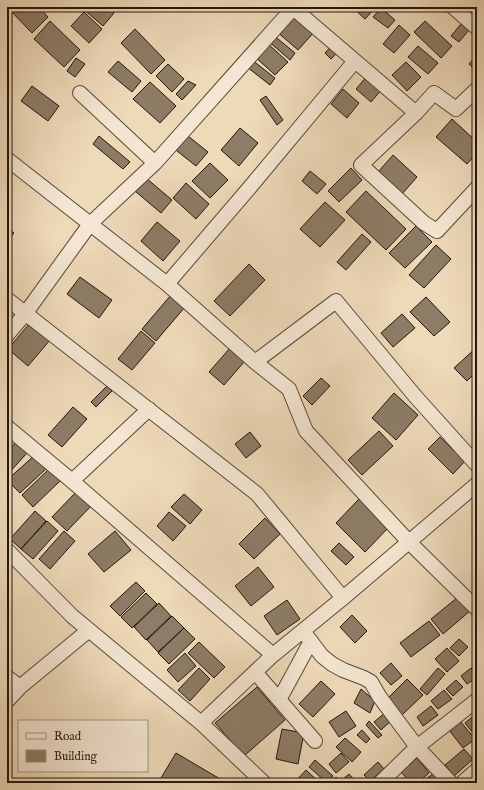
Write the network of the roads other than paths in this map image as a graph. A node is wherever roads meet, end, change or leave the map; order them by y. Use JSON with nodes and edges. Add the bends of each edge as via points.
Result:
{"nodes":[{"id":1,"x":293,"y":7,"type":"edge"},
{"id":2,"x":453,"y":7,"type":"edge"},
{"id":3,"x":477,"y":28,"type":"edge"},
{"id":4,"x":355,"y":61,"type":"junction"},
{"id":5,"x":477,"y":89,"type":"edge"},
{"id":6,"x":80,"y":93,"type":"dead end"},
{"id":7,"x":416,"y":113,"type":"junction"},
{"id":8,"x":7,"y":159,"type":"edge"},
{"id":9,"x":155,"y":162,"type":"junction"},
{"id":10,"x":477,"y":188,"type":"edge"},
{"id":11,"x":90,"y":224,"type":"junction"},
{"id":12,"x":167,"y":284,"type":"junction"},
{"id":13,"x":7,"y":299,"type":"edge"},
{"id":14,"x":25,"y":314,"type":"junction"},
{"id":15,"x":7,"y":335,"type":"edge"},
{"id":16,"x":255,"y":362,"type":"junction"},
{"id":17,"x":149,"y":409,"type":"junction"},
{"id":18,"x":7,"y":427,"type":"edge"},
{"id":19,"x":477,"y":465,"type":"edge"},
{"id":20,"x":72,"y":481,"type":"junction"},
{"id":21,"x":477,"y":484,"type":"edge"},
{"id":22,"x":409,"y":542,"type":"junction"},
{"id":23,"x":7,"y":550,"type":"edge"},
{"id":24,"x":343,"y":598,"type":"junction"},
{"id":25,"x":477,"y":609,"type":"edge"},
{"id":26,"x":89,"y":630,"type":"junction"},
{"id":27,"x":307,"y":636,"type":"junction"},
{"id":28,"x":273,"y":655,"type":"junction"},
{"id":29,"x":255,"y":672,"type":"junction"},
{"id":30,"x":7,"y":677,"type":"edge"},
{"id":31,"x":20,"y":687,"type":"junction"},
{"id":32,"x":279,"y":700,"type":"junction"},
{"id":33,"x":477,"y":700,"type":"edge"},
{"id":34,"x":7,"y":701,"type":"edge"},
{"id":35,"x":201,"y":723,"type":"junction"},
{"id":36,"x":315,"y":741,"type":"dead end"},
{"id":37,"x":417,"y":747,"type":"junction"},
{"id":38,"x":477,"y":770,"type":"edge"},
{"id":39,"x":264,"y":783,"type":"edge"},
{"id":40,"x":380,"y":783,"type":"edge"},
{"id":41,"x":451,"y":783,"type":"edge"},
{"id":42,"x":462,"y":783,"type":"edge"}],
"edges":[{"from":1,"to":4,"type":"street"},
{"from":1,"to":9,"type":"street"},
{"from":2,"to":3,"type":"street"},
{"from":4,"to":7,"type":"street"},
{"from":4,"to":12,"type":"street"},
{"from":5,"to":7,"type":"street","via":[[456,109],[434,93]]},
{"from":6,"to":9,"type":"street"},
{"from":7,"to":10,"type":"street","via":[[361,165],[437,231]]},
{"from":8,"to":11,"type":"street"},
{"from":9,"to":11,"type":"street"},
{"from":11,"to":12,"type":"street"},
{"from":11,"to":14,"type":"street"},
{"from":12,"to":16,"type":"street"},
{"from":13,"to":14,"type":"street"},
{"from":14,"to":15,"type":"street"},
{"from":14,"to":17,"type":"street"},
{"from":16,"to":19,"type":"street","via":[[336,301],[415,396]]},
{"from":16,"to":22,"type":"street","via":[[289,389],[306,431]]},
{"from":17,"to":20,"type":"street"},
{"from":17,"to":24,"type":"street","via":[[257,494]]},
{"from":18,"to":20,"type":"street"},
{"from":20,"to":28,"type":"street"},
{"from":21,"to":22,"type":"street"},
{"from":22,"to":24,"type":"street"},
{"from":22,"to":25,"type":"street"},
{"from":23,"to":26,"type":"street"},
{"from":24,"to":27,"type":"street"},
{"from":26,"to":31,"type":"street"},
{"from":26,"to":35,"type":"street"},
{"from":27,"to":28,"type":"street"},
{"from":27,"to":32,"type":"street"},
{"from":27,"to":37,"type":"street","via":[[322,656],[332,664],[371,682]]},
{"from":28,"to":29,"type":"street"},
{"from":29,"to":32,"type":"street"},
{"from":29,"to":35,"type":"street"},
{"from":30,"to":31,"type":"street"},
{"from":31,"to":34,"type":"street"},
{"from":32,"to":36,"type":"street"},
{"from":33,"to":37,"type":"street"},
{"from":35,"to":39,"type":"street"},
{"from":37,"to":40,"type":"street"},
{"from":37,"to":41,"type":"street"},
{"from":38,"to":42,"type":"street"}]}
